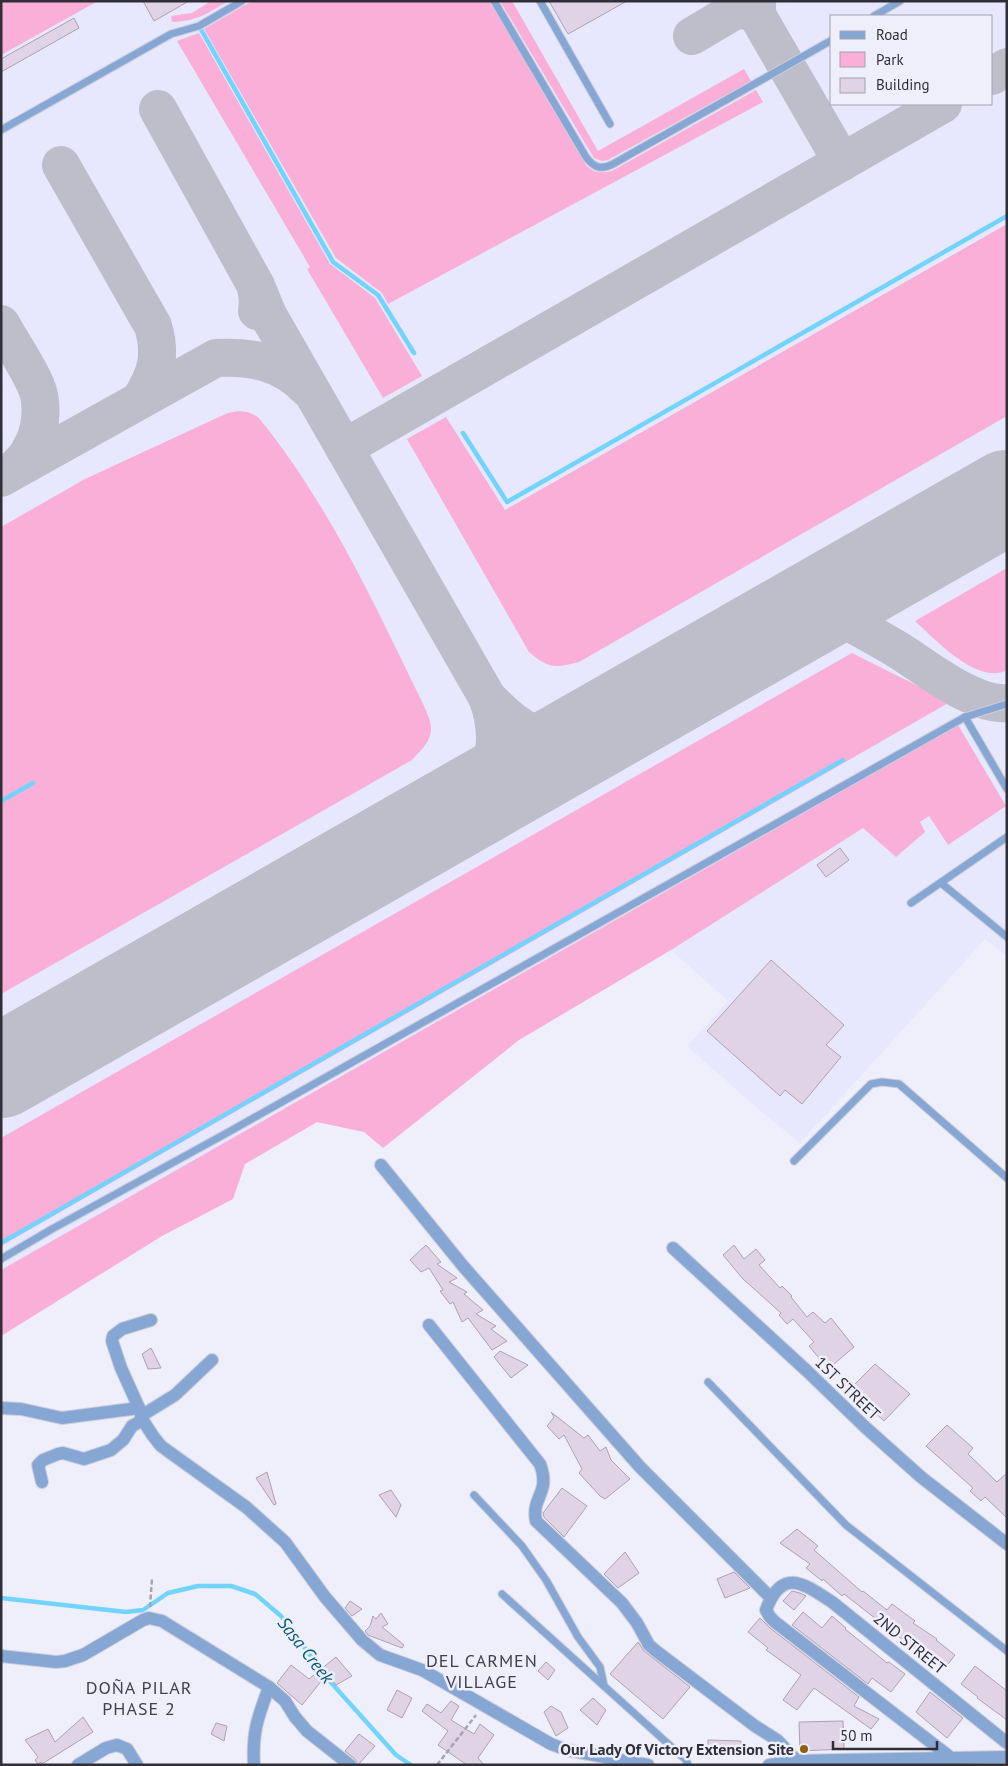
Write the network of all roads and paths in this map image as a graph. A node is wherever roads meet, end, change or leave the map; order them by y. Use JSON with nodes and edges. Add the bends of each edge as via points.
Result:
{"nodes":[{"id":1,"x":242,"y":1,"type":"edge"},
{"id":2,"x":494,"y":1,"type":"edge"},
{"id":3,"x":540,"y":1,"type":"edge"},
{"id":4,"x":900,"y":1,"type":"edge"},
{"id":5,"x":876,"y":15,"type":"edge"},
{"id":6,"x":830,"y":41,"type":"edge"},
{"id":7,"x":610,"y":124,"type":"dead end"},
{"id":8,"x":1,"y":130,"type":"edge"},
{"id":9,"x":1007,"y":704,"type":"edge"},
{"id":10,"x":964,"y":717,"type":"junction"},
{"id":11,"x":1007,"y":789,"type":"edge"},
{"id":12,"x":1007,"y":838,"type":"edge"},
{"id":13,"x":942,"y":882,"type":"junction"},
{"id":14,"x":912,"y":903,"type":"dead end"},
{"id":15,"x":1007,"y":937,"type":"edge"},
{"id":16,"x":794,"y":1160,"type":"dead end"},
{"id":17,"x":381,"y":1165,"type":"dead end"},
{"id":18,"x":1007,"y":1178,"type":"edge"},
{"id":19,"x":673,"y":1248,"type":"dead end"},
{"id":20,"x":1,"y":1259,"type":"edge"},
{"id":21,"x":152,"y":1320,"type":"dead end"},
{"id":22,"x":429,"y":1325,"type":"dead end"},
{"id":23,"x":212,"y":1360,"type":"dead end"},
{"id":24,"x":708,"y":1382,"type":"dead end"},
{"id":25,"x":1,"y":1408,"type":"edge"},
{"id":26,"x":141,"y":1415,"type":"junction"},
{"id":27,"x":42,"y":1482,"type":"dead end"},
{"id":28,"x":474,"y":1495,"type":"dead end"},
{"id":29,"x":1007,"y":1544,"type":"edge"},
{"id":30,"x":152,"y":1578,"type":"dead end"},
{"id":31,"x":502,"y":1594,"type":"dead end"},
{"id":32,"x":771,"y":1598,"type":"junction"},
{"id":33,"x":150,"y":1608,"type":"dead end"},
{"id":34,"x":1007,"y":1650,"type":"edge"},
{"id":35,"x":1,"y":1656,"type":"edge"},
{"id":36,"x":604,"y":1686,"type":"junction"},
{"id":37,"x":269,"y":1687,"type":"junction"},
{"id":38,"x":482,"y":1706,"type":"junction"},
{"id":39,"x":1007,"y":1743,"type":"edge"},
{"id":40,"x":950,"y":1757,"type":"junction"},
{"id":41,"x":1007,"y":1757,"type":"edge"},
{"id":42,"x":797,"y":1761,"type":"junction"},
{"id":43,"x":78,"y":1765,"type":"edge"},
{"id":44,"x":137,"y":1765,"type":"edge"},
{"id":45,"x":254,"y":1765,"type":"edge"},
{"id":46,"x":350,"y":1765,"type":"edge"},
{"id":47,"x":437,"y":1765,"type":"edge"},
{"id":48,"x":648,"y":1765,"type":"edge"},
{"id":49,"x":688,"y":1765,"type":"edge"},
{"id":50,"x":769,"y":1765,"type":"edge"}],
"edges":[{"from":1,"to":8,"type":"lane","via":[[199,26],[171,34]]},
{"from":2,"to":6,"type":"lane","via":[[586,158],[600,168],[613,164]]},
{"from":3,"to":7,"type":"lane"},
{"from":4,"to":5,"type":"lane"},
{"from":9,"to":10,"type":"lane"},
{"from":10,"to":11,"type":"lane"},
{"from":10,"to":20,"type":"lane"},
{"from":12,"to":13,"type":"lane"},
{"from":13,"to":14,"type":"lane"},
{"from":13,"to":15,"type":"lane"},
{"from":16,"to":18,"type":"lane","via":[[871,1084],[882,1082],[898,1084]]},
{"from":17,"to":32,"type":"street","via":[[463,1266],[640,1466]]},
{"from":19,"to":29,"type":"street","name":"1ST STREET","via":[[865,1427]]},
{"from":21,"to":26,"type":"street","via":[[116,1332],[112,1341]]},
{"from":22,"to":42,"type":"street","via":[[540,1464],[545,1478],[535,1506],[536,1521],[622,1603],[649,1645],[777,1740]]},
{"from":23,"to":26,"type":"street","via":[[175,1395]]},
{"from":24,"to":34,"type":"lane","via":[[846,1525]]},
{"from":25,"to":26,"type":"street","via":[[62,1418]]},
{"from":26,"to":27,"type":"street","via":[[123,1440],[111,1450],[84,1459],[62,1453],[43,1460],[38,1465]]},
{"from":26,"to":38,"type":"street","via":[[161,1446],[246,1507],[285,1542],[325,1597],[362,1640],[380,1655],[422,1670]]},
{"from":28,"to":36,"type":"lane","via":[[522,1546],[546,1580],[578,1637],[600,1667]]},
{"from":30,"to":33,"type":"path"},
{"from":31,"to":36,"type":"lane"},
{"from":32,"to":39,"type":"street","name":"2ND STREET","via":[[786,1582],[794,1582],[832,1602]]},
{"from":32,"to":40,"type":"street","via":[[766,1610],[775,1622]]},
{"from":35,"to":37,"type":"street","via":[[56,1662],[74,1659],[142,1620],[156,1618]]},
{"from":36,"to":49,"type":"lane"},
{"from":37,"to":45,"type":"street","via":[[256,1723]]},
{"from":37,"to":46,"type":"street","via":[[286,1701],[307,1731]]},
{"from":38,"to":47,"type":"path"},
{"from":38,"to":48,"type":"street","via":[[567,1750]]},
{"from":40,"to":41,"type":"street"},
{"from":40,"to":42,"type":"street"},
{"from":42,"to":50,"type":"street"},
{"from":43,"to":44,"type":"street","via":[[106,1748],[118,1745],[127,1750]]}]}
